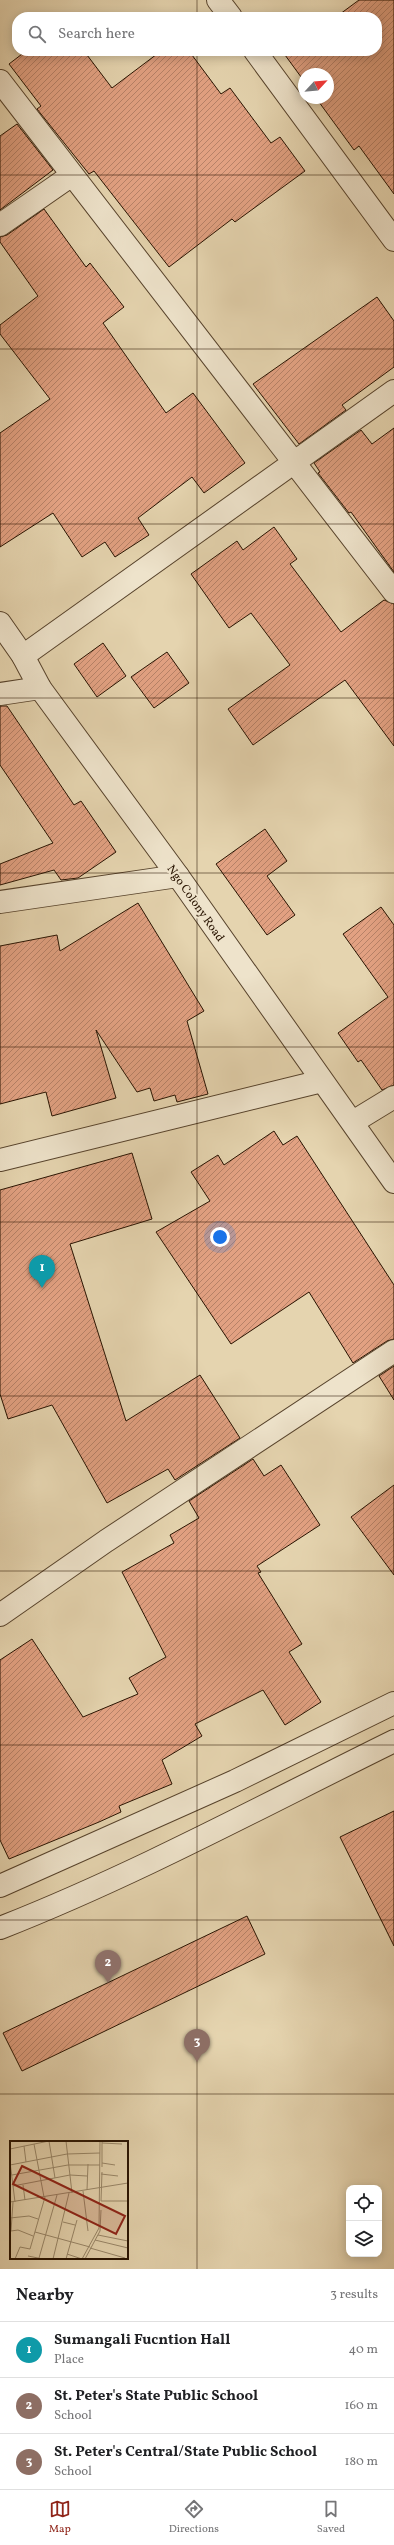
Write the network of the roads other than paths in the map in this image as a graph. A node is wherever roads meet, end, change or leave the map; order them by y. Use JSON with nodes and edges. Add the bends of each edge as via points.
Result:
{"nodes":[{"id":1,"x":218,"y":0,"type":"edge"},
{"id":2,"x":227,"y":12,"type":"edge"},
{"id":3,"x":259,"y":56,"type":"edge"},
{"id":4,"x":0,"y":81,"type":"edge"},
{"id":5,"x":72,"y":174,"type":"junction"},
{"id":6,"x":0,"y":225,"type":"edge"},
{"id":7,"x":394,"y":240,"type":"edge"},
{"id":8,"x":394,"y":391,"type":"edge"},
{"id":9,"x":294,"y":462,"type":"junction"},
{"id":10,"x":394,"y":592,"type":"edge"},
{"id":11,"x":0,"y":623,"type":"edge"},
{"id":12,"x":24,"y":656,"type":"junction"},
{"id":13,"x":40,"y":688,"type":"junction"},
{"id":14,"x":0,"y":694,"type":"edge"},
{"id":15,"x":178,"y":876,"type":"junction"},
{"id":16,"x":0,"y":902,"type":"edge"},
{"id":17,"x":322,"y":1081,"type":"junction"},
{"id":18,"x":394,"y":1097,"type":"edge"},
{"id":19,"x":353,"y":1122,"type":"junction"},
{"id":20,"x":0,"y":1160,"type":"edge"},
{"id":21,"x":394,"y":1182,"type":"edge"},
{"id":22,"x":394,"y":1352,"type":"edge"},
{"id":23,"x":0,"y":1615,"type":"edge"},
{"id":24,"x":394,"y":1703,"type":"edge"},
{"id":25,"x":394,"y":1741,"type":"edge"},
{"id":26,"x":0,"y":1886,"type":"edge"},
{"id":27,"x":0,"y":1928,"type":"edge"}],
"edges":[{"from":1,"to":2,"type":"street"},
{"from":3,"to":7,"type":"street"},
{"from":4,"to":5,"type":"street"},
{"from":5,"to":6,"type":"street"},
{"from":5,"to":9,"type":"street"},
{"from":8,"to":9,"type":"street"},
{"from":9,"to":10,"type":"street"},
{"from":9,"to":12,"type":"street"},
{"from":11,"to":12,"type":"street","name":"Ngo Colony Road"},
{"from":12,"to":13,"type":"street","name":"Ngo Colony Road"},
{"from":13,"to":14,"type":"street"},
{"from":13,"to":15,"type":"street","name":"Ngo Colony Road"},
{"from":15,"to":16,"type":"street"},
{"from":15,"to":17,"type":"street","name":"Ngo Colony Road"},
{"from":17,"to":19,"type":"street","name":"Ngo Colony Road"},
{"from":17,"to":20,"type":"street"},
{"from":18,"to":19,"type":"street"},
{"from":19,"to":21,"type":"street","name":"Ngo Colony Road"},
{"from":22,"to":23,"type":"street","via":[[113,1537]]},
{"from":24,"to":26,"type":"street","via":[[235,1781]]},
{"from":25,"to":27,"type":"street","via":[[191,1842],[50,1908]]}]}
